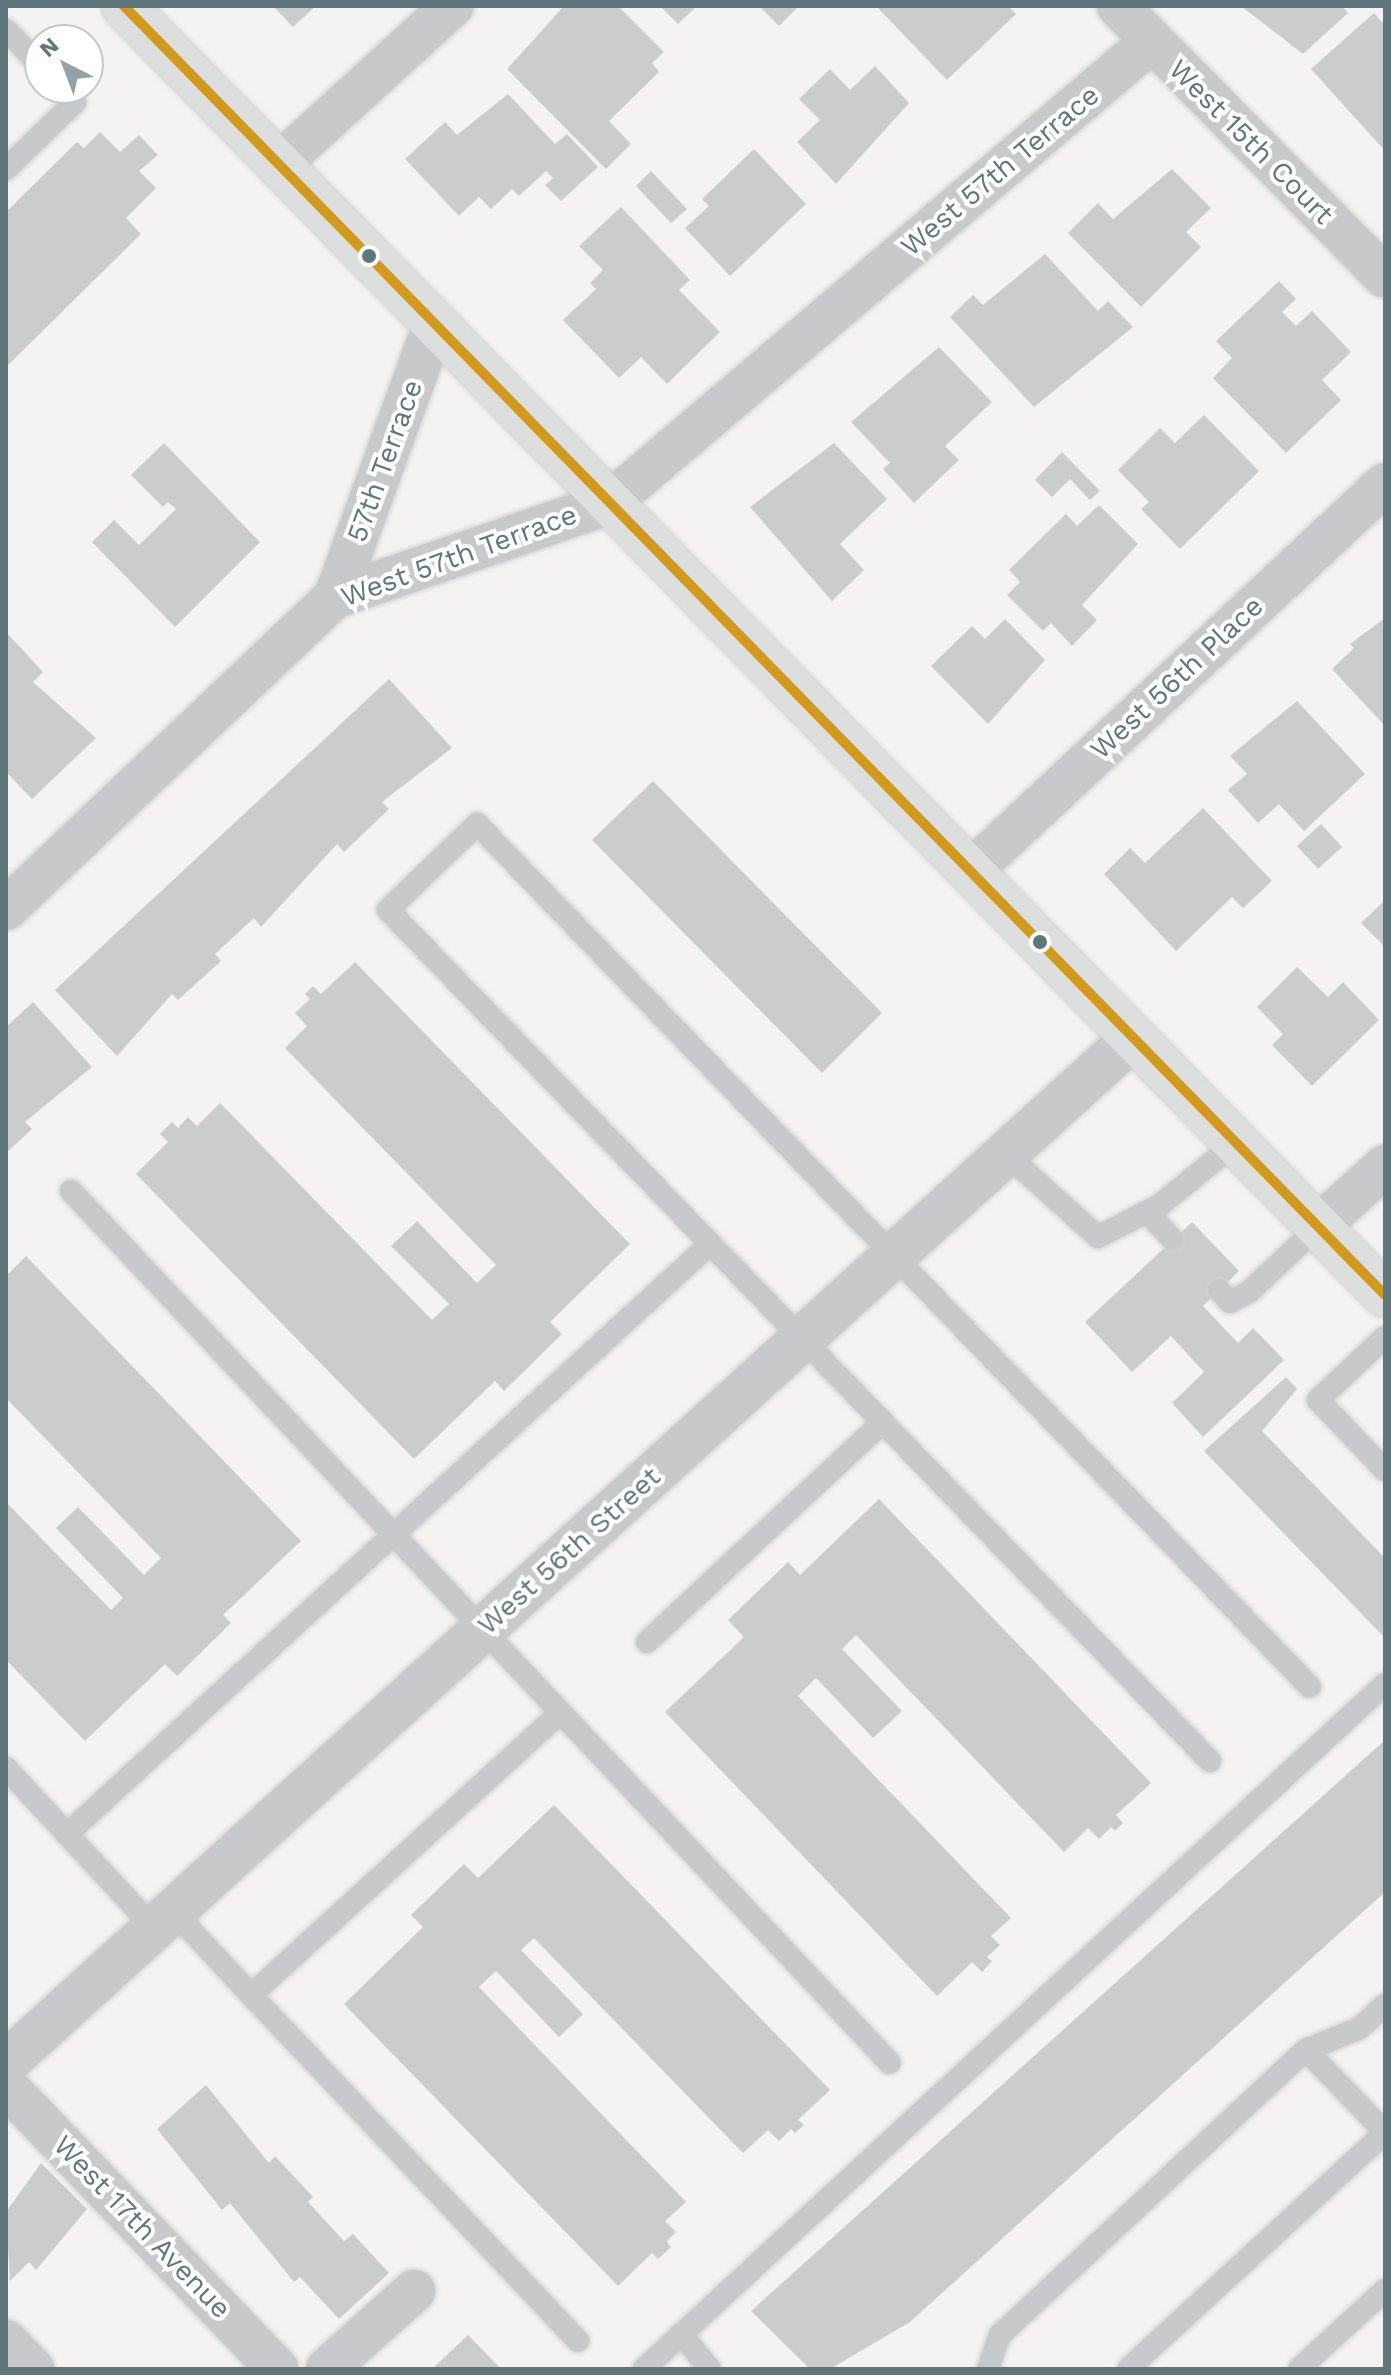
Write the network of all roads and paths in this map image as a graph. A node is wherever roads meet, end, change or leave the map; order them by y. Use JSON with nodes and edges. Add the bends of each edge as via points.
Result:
{"nodes":[{"id":1,"x":124,"y":6,"type":"edge"},
{"id":2,"x":452,"y":6,"type":"edge"},
{"id":3,"x":1118,"y":6,"type":"edge"},
{"id":4,"x":6,"y":30,"type":"edge"},
{"id":5,"x":1152,"y":41,"type":"junction"},
{"id":6,"x":24,"y":49,"type":"edge"},
{"id":7,"x":73,"y":104,"type":"edge"},
{"id":8,"x":278,"y":165,"type":"junction"},
{"id":9,"x":6,"y":169,"type":"edge"},
{"id":10,"x":1385,"y":277,"type":"edge"},
{"id":11,"x":434,"y":325,"type":"junction"},
{"id":12,"x":1385,"y":484,"type":"edge"},
{"id":13,"x":609,"y":503,"type":"junction"},
{"id":14,"x":335,"y":597,"type":"junction"},
{"id":15,"x":970,"y":872,"type":"junction"},
{"id":16,"x":6,"y":909,"type":"edge"},
{"id":17,"x":1133,"y":1038,"type":"junction"},
{"id":18,"x":1236,"y":1143,"type":"junction"},
{"id":19,"x":1006,"y":1154,"type":"junction"},
{"id":20,"x":1385,"y":1166,"type":"edge"},
{"id":21,"x":71,"y":1191,"type":"dead end"},
{"id":22,"x":1147,"y":1212,"type":"junction"},
{"id":23,"x":1318,"y":1227,"type":"junction"},
{"id":24,"x":1173,"y":1240,"type":"dead end"},
{"id":25,"x":710,"y":1244,"type":"junction"},
{"id":26,"x":894,"y":1256,"type":"junction"},
{"id":27,"x":1219,"y":1290,"type":"dead end"},
{"id":28,"x":1385,"y":1295,"type":"edge"},
{"id":29,"x":1385,"y":1337,"type":"edge"},
{"id":30,"x":803,"y":1339,"type":"junction"},
{"id":31,"x":883,"y":1422,"type":"junction"},
{"id":32,"x":1385,"y":1470,"type":"edge"},
{"id":33,"x":393,"y":1535,"type":"junction"},
{"id":34,"x":482,"y":1630,"type":"junction"},
{"id":35,"x":647,"y":1642,"type":"dead end"},
{"id":36,"x":1385,"y":1684,"type":"edge"},
{"id":37,"x":1310,"y":1687,"type":"dead end"},
{"id":38,"x":560,"y":1713,"type":"junction"},
{"id":39,"x":1210,"y":1761,"type":"dead end"},
{"id":40,"x":6,"y":1768,"type":"edge"},
{"id":41,"x":67,"y":1834,"type":"junction"},
{"id":42,"x":163,"y":1920,"type":"junction"},
{"id":43,"x":251,"y":1995,"type":"junction"},
{"id":44,"x":1385,"y":2005,"type":"edge"},
{"id":45,"x":1306,"y":2050,"type":"junction"},
{"id":46,"x":6,"y":2063,"type":"edge"},
{"id":47,"x":890,"y":2063,"type":"dead end"},
{"id":48,"x":6,"y":2086,"type":"edge"},
{"id":49,"x":1385,"y":2132,"type":"edge"},
{"id":50,"x":1385,"y":2290,"type":"edge"},
{"id":51,"x":414,"y":2291,"type":"dead end"},
{"id":52,"x":681,"y":2334,"type":"junction"},
{"id":53,"x":6,"y":2341,"type":"edge"},
{"id":54,"x":578,"y":2341,"type":"dead end"},
{"id":55,"x":33,"y":2369,"type":"edge"},
{"id":56,"x":277,"y":2369,"type":"edge"},
{"id":57,"x":327,"y":2369,"type":"edge"},
{"id":58,"x":644,"y":2369,"type":"edge"},
{"id":59,"x":710,"y":2369,"type":"edge"},
{"id":60,"x":988,"y":2369,"type":"edge"},
{"id":61,"x":1128,"y":2369,"type":"edge"},
{"id":62,"x":1299,"y":2369,"type":"edge"}],
"edges":[{"from":1,"to":8,"type":"main road"},
{"from":2,"to":8,"type":"street"},
{"from":3,"to":5,"type":"street","name":"West 15th Court"},
{"from":4,"to":6,"type":"lane"},
{"from":5,"to":10,"type":"street","name":"West 15th Court"},
{"from":5,"to":13,"type":"street","name":"West 57th Terrace"},
{"from":7,"to":9,"type":"lane"},
{"from":8,"to":11,"type":"main road"},
{"from":11,"to":13,"type":"main road"},
{"from":11,"to":14,"type":"street","name":"57th Terrace"},
{"from":12,"to":15,"type":"street","name":"West 56th Place"},
{"from":13,"to":14,"type":"street","name":"West 57th Terrace"},
{"from":13,"to":15,"type":"main road"},
{"from":14,"to":16,"type":"street","name":"West 57th Terrace"},
{"from":15,"to":17,"type":"main road"},
{"from":17,"to":18,"type":"main road"},
{"from":17,"to":19,"type":"street","name":"West 56th Street"},
{"from":18,"to":22,"type":"lane"},
{"from":18,"to":23,"type":"main road"},
{"from":19,"to":22,"type":"lane","via":[[1098,1237]]},
{"from":19,"to":26,"type":"street","name":"West 56th Street"},
{"from":20,"to":23,"type":"street"},
{"from":21,"to":33,"type":"lane"},
{"from":22,"to":24,"type":"lane"},
{"from":23,"to":27,"type":"lane","via":[[1249,1292],[1230,1302]]},
{"from":23,"to":28,"type":"main road"},
{"from":25,"to":26,"type":"lane","via":[[388,910],[477,824]]},
{"from":25,"to":30,"type":"lane"},
{"from":25,"to":33,"type":"lane"},
{"from":26,"to":30,"type":"street","name":"West 56th Street"},
{"from":26,"to":37,"type":"lane"},
{"from":29,"to":32,"type":"lane","via":[[1318,1400]]},
{"from":30,"to":31,"type":"lane"},
{"from":30,"to":34,"type":"street","name":"West 56th Street"},
{"from":31,"to":35,"type":"lane"},
{"from":31,"to":39,"type":"lane"},
{"from":33,"to":34,"type":"lane"},
{"from":33,"to":41,"type":"lane"},
{"from":34,"to":38,"type":"lane"},
{"from":34,"to":42,"type":"street","name":"West 56th Street"},
{"from":36,"to":52,"type":"lane"},
{"from":38,"to":43,"type":"lane"},
{"from":38,"to":47,"type":"lane"},
{"from":40,"to":41,"type":"lane"},
{"from":41,"to":42,"type":"lane"},
{"from":42,"to":43,"type":"lane"},
{"from":42,"to":46,"type":"street","name":"West 56th Street"},
{"from":43,"to":54,"type":"lane"},
{"from":44,"to":45,"type":"lane","via":[[1360,2028]]},
{"from":45,"to":49,"type":"lane"},
{"from":45,"to":60,"type":"lane","via":[[1000,2335]]},
{"from":48,"to":56,"type":"street","name":"West 17th Avenue"},
{"from":49,"to":61,"type":"lane"},
{"from":50,"to":62,"type":"lane"},
{"from":51,"to":57,"type":"street"},
{"from":52,"to":58,"type":"lane"},
{"from":52,"to":59,"type":"lane"},
{"from":53,"to":55,"type":"street"}]}
